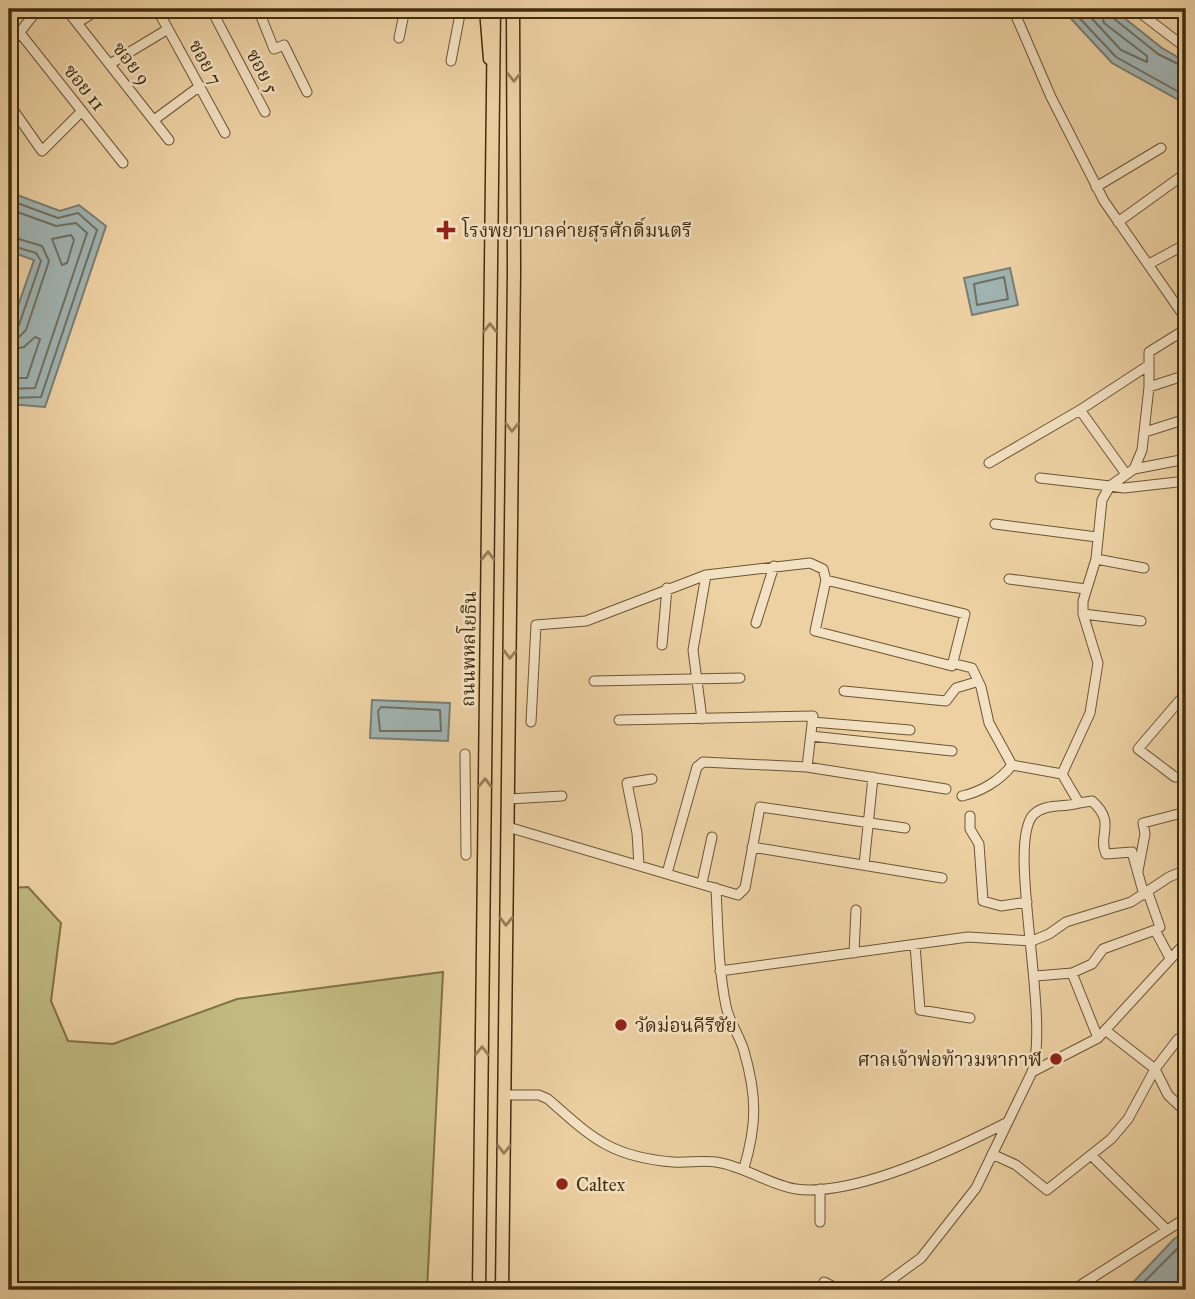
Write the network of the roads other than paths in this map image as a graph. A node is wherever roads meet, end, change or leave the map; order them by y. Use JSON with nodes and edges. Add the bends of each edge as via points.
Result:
{"nodes":[{"id":1,"x":38,"y":9,"type":"edge"},
{"id":2,"x":66,"y":9,"type":"edge"},
{"id":3,"x":99,"y":9,"type":"edge"},
{"id":4,"x":157,"y":9,"type":"edge"},
{"id":5,"x":211,"y":9,"type":"edge"},
{"id":6,"x":258,"y":9,"type":"edge"},
{"id":7,"x":405,"y":9,"type":"edge"},
{"id":8,"x":461,"y":9,"type":"edge"},
{"id":9,"x":485,"y":9,"type":"edge"},
{"id":10,"x":494,"y":9,"type":"edge"},
{"id":11,"x":513,"y":9,"type":"edge"},
{"id":12,"x":1013,"y":9,"type":"edge"},
{"id":13,"x":1135,"y":9,"type":"edge"},
{"id":14,"x":77,"y":23,"type":"junction"},
{"id":15,"x":168,"y":29,"type":"junction"},
{"id":16,"x":20,"y":33,"type":"junction"},
{"id":17,"x":399,"y":38,"type":"dead end"},
{"id":18,"x":9,"y":46,"type":"edge"},
{"id":19,"x":1186,"y":48,"type":"edge"},
{"id":20,"x":451,"y":61,"type":"dead end"},
{"id":21,"x":110,"y":64,"type":"junction"},
{"id":22,"x":200,"y":86,"type":"junction"},
{"id":23,"x":494,"y":86,"type":"junction"},
{"id":24,"x":307,"y":92,"type":"dead end"},
{"id":25,"x":9,"y":104,"type":"edge"},
{"id":26,"x":82,"y":111,"type":"junction"},
{"id":27,"x":265,"y":112,"type":"dead end"},
{"id":28,"x":154,"y":120,"type":"junction"},
{"id":29,"x":225,"y":133,"type":"dead end"},
{"id":30,"x":169,"y":140,"type":"dead end"},
{"id":31,"x":1161,"y":148,"type":"dead end"},
{"id":32,"x":123,"y":163,"type":"dead end"},
{"id":33,"x":1186,"y":173,"type":"edge"},
{"id":34,"x":1096,"y":187,"type":"junction"},
{"id":35,"x":1118,"y":222,"type":"junction"},
{"id":36,"x":1186,"y":244,"type":"edge"},
{"id":37,"x":1149,"y":264,"type":"junction"},
{"id":38,"x":1186,"y":316,"type":"edge"},
{"id":39,"x":1186,"y":328,"type":"edge"},
{"id":40,"x":1149,"y":365,"type":"junction"},
{"id":41,"x":1186,"y":375,"type":"edge"},
{"id":42,"x":1149,"y":387,"type":"junction"},
{"id":43,"x":1080,"y":410,"type":"junction"},
{"id":44,"x":1186,"y":419,"type":"edge"},
{"id":45,"x":1146,"y":432,"type":"junction"},
{"id":46,"x":1186,"y":459,"type":"edge"},
{"id":47,"x":989,"y":463,"type":"dead end"},
{"id":48,"x":1130,"y":471,"type":"junction"},
{"id":49,"x":1040,"y":478,"type":"dead end"},
{"id":50,"x":1186,"y":481,"type":"edge"},
{"id":51,"x":1110,"y":486,"type":"junction"},
{"id":52,"x":995,"y":524,"type":"dead end"},
{"id":53,"x":1097,"y":537,"type":"junction"},
{"id":54,"x":1096,"y":559,"type":"junction"},
{"id":55,"x":774,"y":566,"type":"junction"},
{"id":56,"x":1144,"y":568,"type":"dead end"},
{"id":57,"x":706,"y":575,"type":"junction"},
{"id":58,"x":1009,"y":579,"type":"dead end"},
{"id":59,"x":826,"y":580,"type":"junction"},
{"id":60,"x":667,"y":587,"type":"junction"},
{"id":61,"x":1086,"y":589,"type":"junction"},
{"id":62,"x":1083,"y":614,"type":"junction"},
{"id":63,"x":1141,"y":621,"type":"dead end"},
{"id":64,"x":756,"y":624,"type":"dead end"},
{"id":65,"x":663,"y":645,"type":"dead end"},
{"id":66,"x":953,"y":663,"type":"junction"},
{"id":67,"x":740,"y":678,"type":"dead end"},
{"id":68,"x":696,"y":679,"type":"junction"},
{"id":69,"x":594,"y":681,"type":"dead end"},
{"id":70,"x":976,"y":682,"type":"junction"},
{"id":71,"x":844,"y":691,"type":"dead end"},
{"id":72,"x":1186,"y":693,"type":"edge"},
{"id":73,"x":702,"y":719,"type":"junction"},
{"id":74,"x":619,"y":720,"type":"dead end"},
{"id":75,"x":531,"y":722,"type":"dead end"},
{"id":76,"x":812,"y":722,"type":"junction"},
{"id":77,"x":910,"y":730,"type":"dead end"},
{"id":78,"x":811,"y":736,"type":"junction"},
{"id":79,"x":951,"y":751,"type":"dead end"},
{"id":80,"x":464,"y":754,"type":"dead end"},
{"id":81,"x":1012,"y":765,"type":"junction"},
{"id":82,"x":807,"y":767,"type":"junction"},
{"id":83,"x":1062,"y":774,"type":"junction"},
{"id":84,"x":873,"y":777,"type":"junction"},
{"id":85,"x":1186,"y":777,"type":"edge"},
{"id":86,"x":652,"y":779,"type":"dead end"},
{"id":87,"x":946,"y":789,"type":"dead end"},
{"id":88,"x":562,"y":796,"type":"dead end"},
{"id":89,"x":962,"y":796,"type":"dead end"},
{"id":90,"x":508,"y":799,"type":"junction"},
{"id":91,"x":1079,"y":803,"type":"junction"},
{"id":92,"x":1186,"y":813,"type":"edge"},
{"id":93,"x":970,"y":816,"type":"dead end"},
{"id":94,"x":867,"y":823,"type":"junction"},
{"id":95,"x":508,"y":827,"type":"junction"},
{"id":96,"x":905,"y":828,"type":"dead end"},
{"id":97,"x":712,"y":836,"type":"dead end"},
{"id":98,"x":752,"y":847,"type":"junction"},
{"id":99,"x":483,"y":851,"type":"junction"},
{"id":100,"x":507,"y":853,"type":"junction"},
{"id":101,"x":466,"y":855,"type":"dead end"},
{"id":102,"x":639,"y":865,"type":"junction"},
{"id":103,"x":864,"y":865,"type":"junction"},
{"id":104,"x":1186,"y":870,"type":"edge"},
{"id":105,"x":667,"y":873,"type":"junction"},
{"id":106,"x":1138,"y":873,"type":"junction"},
{"id":107,"x":943,"y":877,"type":"dead end"},
{"id":108,"x":702,"y":883,"type":"junction"},
{"id":109,"x":716,"y":888,"type":"junction"},
{"id":110,"x":1146,"y":894,"type":"junction"},
{"id":111,"x":1027,"y":902,"type":"junction"},
{"id":112,"x":856,"y":910,"type":"dead end"},
{"id":113,"x":1155,"y":930,"type":"junction"},
{"id":114,"x":1032,"y":941,"type":"junction"},
{"id":115,"x":1186,"y":942,"type":"edge"},
{"id":116,"x":915,"y":945,"type":"junction"},
{"id":117,"x":854,"y":953,"type":"junction"},
{"id":118,"x":1170,"y":958,"type":"junction"},
{"id":119,"x":720,"y":971,"type":"junction"},
{"id":120,"x":1072,"y":973,"type":"junction"},
{"id":121,"x":1035,"y":976,"type":"junction"},
{"id":122,"x":970,"y":1018,"type":"dead end"},
{"id":123,"x":1105,"y":1030,"type":"junction"},
{"id":124,"x":1098,"y":1038,"type":"junction"},
{"id":125,"x":1186,"y":1042,"type":"edge"},
{"id":126,"x":1155,"y":1069,"type":"junction"},
{"id":127,"x":1032,"y":1072,"type":"junction"},
{"id":128,"x":505,"y":1095,"type":"junction"},
{"id":129,"x":1186,"y":1112,"type":"edge"},
{"id":130,"x":1008,"y":1122,"type":"junction"},
{"id":131,"x":992,"y":1154,"type":"junction"},
{"id":132,"x":1091,"y":1155,"type":"junction"},
{"id":133,"x":744,"y":1168,"type":"junction"},
{"id":134,"x":820,"y":1189,"type":"junction"},
{"id":135,"x":1186,"y":1218,"type":"edge"},
{"id":136,"x":820,"y":1222,"type":"dead end"},
{"id":137,"x":1167,"y":1230,"type":"junction"},
{"id":138,"x":824,"y":1282,"type":"dead end"},
{"id":139,"x":889,"y":1287,"type":"edge"},
{"id":140,"x":479,"y":1290,"type":"edge"},
{"id":141,"x":502,"y":1290,"type":"edge"},
{"id":142,"x":840,"y":1290,"type":"edge"},
{"id":143,"x":877,"y":1290,"type":"edge"},
{"id":144,"x":1073,"y":1290,"type":"edge"}],
"edges":[{"from":1,"to":16,"type":"street"},
{"from":2,"to":14,"type":"street","name":"ซอย 9"},
{"from":3,"to":14,"type":"street"},
{"from":4,"to":15,"type":"street","name":"ซอย 7"},
{"from":5,"to":27,"type":"street","name":"ซอย 5"},
{"from":6,"to":24,"type":"street","via":[[274,49],[284,45]]},
{"from":7,"to":17,"type":"street"},
{"from":8,"to":20,"type":"street"},
{"from":9,"to":23,"type":"main road"},
{"from":10,"to":23,"type":"highway","name":"ถนนพหลโยธิน"},
{"from":11,"to":90,"type":"highway","one_way":true},
{"from":12,"to":34,"type":"street"},
{"from":13,"to":19,"type":"street"},
{"from":14,"to":21,"type":"street","name":"ซอย 9"},
{"from":15,"to":21,"type":"street"},
{"from":15,"to":22,"type":"street","name":"ซอย 7"},
{"from":16,"to":18,"type":"street"},
{"from":16,"to":26,"type":"street","name":"ซอย 11"},
{"from":21,"to":28,"type":"street","name":"ซอย 9"},
{"from":22,"to":28,"type":"street"},
{"from":22,"to":29,"type":"street","name":"ซอย 7"},
{"from":99,"to":23,"type":"highway","name":"ถนนพหลโยธิน","one_way":true},
{"from":25,"to":26,"type":"street","via":[[42,151]]},
{"from":26,"to":32,"type":"street","name":"ซอย 11"},
{"from":28,"to":30,"type":"street","name":"ซอย 9"},
{"from":31,"to":34,"type":"street"},
{"from":33,"to":35,"type":"street"},
{"from":34,"to":35,"type":"street"},
{"from":35,"to":37,"type":"street"},
{"from":36,"to":37,"type":"street"},
{"from":37,"to":38,"type":"street"},
{"from":39,"to":40,"type":"street","via":[[1150,350]]},
{"from":40,"to":42,"type":"street"},
{"from":40,"to":43,"type":"street"},
{"from":41,"to":42,"type":"street"},
{"from":42,"to":45,"type":"street"},
{"from":43,"to":47,"type":"street"},
{"from":43,"to":48,"type":"street"},
{"from":44,"to":45,"type":"street"},
{"from":45,"to":48,"type":"street"},
{"from":46,"to":48,"type":"street"},
{"from":48,"to":51,"type":"street"},
{"from":49,"to":51,"type":"street"},
{"from":50,"to":51,"type":"street"},
{"from":51,"to":53,"type":"street","via":[[1102,500]]},
{"from":52,"to":53,"type":"street"},
{"from":53,"to":54,"type":"street"},
{"from":54,"to":56,"type":"street"},
{"from":54,"to":61,"type":"street"},
{"from":55,"to":57,"type":"street"},
{"from":55,"to":59,"type":"street","via":[[810,563],[823,569]]},
{"from":55,"to":64,"type":"street"},
{"from":57,"to":60,"type":"street"},
{"from":57,"to":68,"type":"street","via":[[694,650]]},
{"from":58,"to":61,"type":"street"},
{"from":59,"to":66,"type":"street","via":[[965,614]]},
{"from":59,"to":66,"type":"street","via":[[815,631],[951,667]]},
{"from":60,"to":65,"type":"street"},
{"from":60,"to":75,"type":"street","via":[[586,621],[536,625]]},
{"from":61,"to":62,"type":"street"},
{"from":62,"to":63,"type":"street"},
{"from":62,"to":83,"type":"street","via":[[1098,668],[1088,724]]},
{"from":66,"to":70,"type":"street","via":[[972,668]]},
{"from":67,"to":68,"type":"street"},
{"from":68,"to":69,"type":"street"},
{"from":68,"to":73,"type":"street"},
{"from":70,"to":71,"type":"street","via":[[956,688],[946,702]]},
{"from":70,"to":81,"type":"street","via":[[989,723]]},
{"from":72,"to":85,"type":"street","via":[[1138,749],[1175,777]]},
{"from":73,"to":74,"type":"street"},
{"from":73,"to":76,"type":"street","via":[[813,716]]},
{"from":76,"to":77,"type":"street"},
{"from":76,"to":78,"type":"street"},
{"from":78,"to":79,"type":"street"},
{"from":78,"to":82,"type":"street"},
{"from":80,"to":101,"type":"street"},
{"from":81,"to":83,"type":"street"},
{"from":81,"to":89,"type":"street","via":[[976,793]]},
{"from":82,"to":84,"type":"street"},
{"from":82,"to":105,"type":"street","via":[[700,764]]},
{"from":83,"to":91,"type":"street"},
{"from":84,"to":87,"type":"street"},
{"from":84,"to":94,"type":"street"},
{"from":86,"to":102,"type":"street","via":[[627,783]]},
{"from":88,"to":90,"type":"street"},
{"from":90,"to":95,"type":"highway"},
{"from":91,"to":106,"type":"street","via":[[1094,803],[1105,821],[1104,852],[1131,851]]},
{"from":91,"to":111,"type":"street","via":[[1040,809],[1028,821],[1023,834]]},
{"from":92,"to":106,"type":"street","via":[[1143,823]]},
{"from":93,"to":111,"type":"street","via":[[970,829],[979,844],[984,901],[1001,906]]},
{"from":94,"to":96,"type":"street"},
{"from":94,"to":98,"type":"street","via":[[760,807]]},
{"from":94,"to":103,"type":"street"},
{"from":95,"to":100,"type":"highway"},
{"from":95,"to":102,"type":"street"},
{"from":97,"to":108,"type":"street"},
{"from":98,"to":103,"type":"street"},
{"from":98,"to":109,"type":"street","via":[[745,888],[738,895]]},
{"from":99,"to":100,"type":"highway"},
{"from":140,"to":99,"type":"highway","name":"ถนนพหลโยธิน","one_way":true},
{"from":100,"to":128,"type":"highway","one_way":true},
{"from":102,"to":105,"type":"street"},
{"from":103,"to":107,"type":"street"},
{"from":104,"to":110,"type":"street"},
{"from":105,"to":108,"type":"street"},
{"from":106,"to":110,"type":"street"},
{"from":108,"to":109,"type":"street"},
{"from":109,"to":119,"type":"street"},
{"from":110,"to":113,"type":"street","via":[[1160,927]]},
{"from":110,"to":114,"type":"street","via":[[1066,922]]},
{"from":111,"to":114,"type":"street"},
{"from":112,"to":117,"type":"street"},
{"from":113,"to":118,"type":"street"},
{"from":113,"to":120,"type":"street","via":[[1103,949],[1091,964]]},
{"from":114,"to":116,"type":"street","via":[[968,937]]},
{"from":114,"to":121,"type":"street"},
{"from":115,"to":118,"type":"street"},
{"from":116,"to":117,"type":"street"},
{"from":116,"to":122,"type":"street","via":[[920,1010]]},
{"from":117,"to":119,"type":"street"},
{"from":118,"to":123,"type":"street"},
{"from":119,"to":133,"type":"street","via":[[726,1010],[744,1050],[753,1093],[755,1129]]},
{"from":120,"to":121,"type":"street"},
{"from":120,"to":124,"type":"street"},
{"from":121,"to":127,"type":"street","via":[[1038,1043]]},
{"from":123,"to":124,"type":"street"},
{"from":123,"to":126,"type":"street"},
{"from":124,"to":127,"type":"street"},
{"from":125,"to":126,"type":"street","via":[[1178,1039]]},
{"from":126,"to":129,"type":"street","via":[[1168,1095]]},
{"from":126,"to":132,"type":"street","via":[[1128,1119]]},
{"from":127,"to":130,"type":"street"},
{"from":128,"to":133,"type":"street","via":[[548,1099],[615,1151]]},
{"from":128,"to":141,"type":"highway","one_way":true},
{"from":130,"to":131,"type":"street"},
{"from":130,"to":134,"type":"street","via":[[952,1151],[894,1172]]},
{"from":131,"to":132,"type":"street","via":[[1016,1165],[1047,1190]]},
{"from":131,"to":139,"type":"street","via":[[976,1188],[926,1252]]},
{"from":132,"to":137,"type":"street"},
{"from":133,"to":134,"type":"street","via":[[795,1189]]},
{"from":134,"to":136,"type":"street"},
{"from":135,"to":137,"type":"street"},
{"from":137,"to":144,"type":"street"},
{"from":138,"to":142,"type":"street"},
{"from":139,"to":143,"type":"street"}]}
